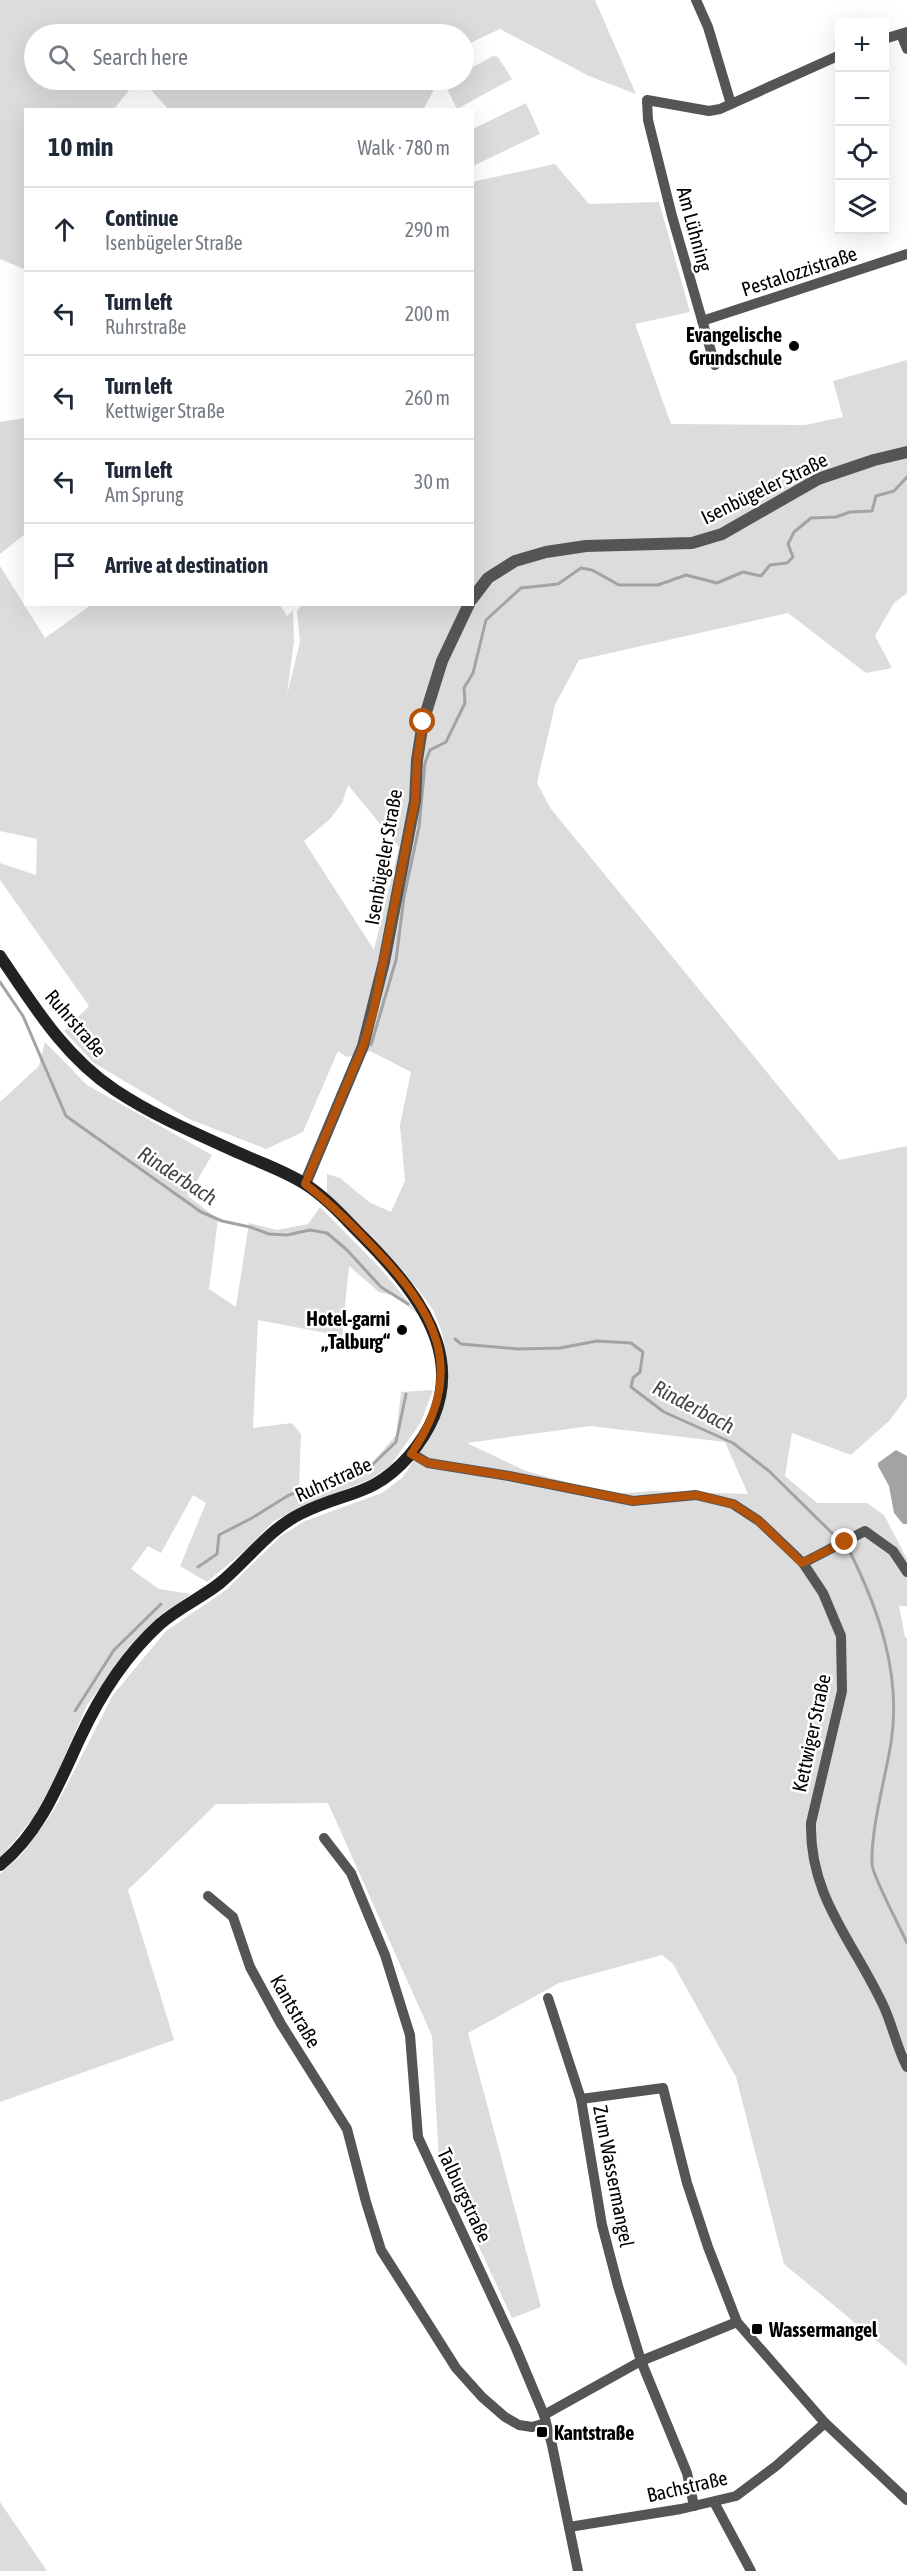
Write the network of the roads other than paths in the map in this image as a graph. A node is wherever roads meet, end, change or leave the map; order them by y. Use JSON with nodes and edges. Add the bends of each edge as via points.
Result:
{"nodes":[{"id":1,"x":696,"y":0,"type":"edge"},
{"id":2,"x":904,"y":33,"type":"edge"},
{"id":3,"x":889,"y":38,"type":"edge"},
{"id":4,"x":907,"y":49,"type":"edge"},
{"id":5,"x":835,"y":58,"type":"edge"},
{"id":6,"x":731,"y":104,"type":"junction"},
{"id":7,"x":907,"y":255,"type":"edge"},
{"id":8,"x":702,"y":321,"type":"junction"},
{"id":9,"x":715,"y":365,"type":"dead end"},
{"id":10,"x":907,"y":452,"type":"edge"},
{"id":11,"x":474,"y":596,"type":"edge"},
{"id":12,"x":468,"y":606,"type":"edge"},
{"id":13,"x":0,"y":956,"type":"edge"},
{"id":14,"x":305,"y":1184,"type":"junction"},
{"id":15,"x":411,"y":1454,"type":"junction"},
{"id":16,"x":802,"y":1563,"type":"junction"},
{"id":17,"x":907,"y":1572,"type":"edge"},
{"id":18,"x":324,"y":1838,"type":"dead end"},
{"id":19,"x":0,"y":1865,"type":"edge"},
{"id":20,"x":208,"y":1896,"type":"dead end"},
{"id":21,"x":548,"y":1998,"type":"dead end"},
{"id":22,"x":907,"y":2067,"type":"edge"},
{"id":23,"x":581,"y":2099,"type":"junction"},
{"id":24,"x":737,"y":2322,"type":"junction"},
{"id":25,"x":641,"y":2361,"type":"junction"},
{"id":26,"x":545,"y":2419,"type":"junction"},
{"id":27,"x":825,"y":2423,"type":"junction"},
{"id":28,"x":907,"y":2500,"type":"edge"},
{"id":29,"x":714,"y":2502,"type":"junction"},
{"id":30,"x":694,"y":2506,"type":"junction"},
{"id":31,"x":569,"y":2527,"type":"junction"},
{"id":32,"x":578,"y":2571,"type":"edge"},
{"id":33,"x":751,"y":2571,"type":"edge"}],
"edges":[{"from":1,"to":6,"type":"street"},
{"from":2,"to":3,"type":"street"},
{"from":2,"to":4,"type":"street"},
{"from":5,"to":6,"type":"street"},
{"from":6,"to":8,"type":"street","name":"Am Lühning","via":[[709,111],[646,100],[672,216]]},
{"from":7,"to":8,"type":"street","name":"Pestalozzistraße"},
{"from":8,"to":9,"type":"street","name":"Am Lühning"},
{"from":10,"to":11,"type":"street","name":"Isenbügeler Straße","via":[[818,479],[722,534],[692,543],[586,546],[515,561],[488,578]]},
{"from":12,"to":14,"type":"street","name":"Isenbügeler Straße","via":[[442,661],[423,722],[415,801],[384,962],[363,1046]]},
{"from":13,"to":14,"type":"main road","name":"Ruhrstraße","via":[[49,1028],[78,1062],[115,1090],[175,1125]]},
{"from":14,"to":15,"type":"main road","name":"Ruhrstraße","via":[[334,1207],[405,1283],[427,1315],[438,1344],[441,1383],[430,1425]]},
{"from":15,"to":16,"type":"street","name":"Kettwiger Straße","via":[[428,1463],[633,1501],[696,1495],[733,1504],[759,1521]]},
{"from":15,"to":19,"type":"main road","name":"Ruhrstraße","via":[[373,1488],[301,1513],[277,1528],[219,1584],[161,1623],[102,1696],[40,1818],[13,1855]]},
{"from":16,"to":17,"type":"street","via":[[865,1531],[893,1551]]},
{"from":16,"to":22,"type":"street","name":"Kettwiger Straße","via":[[831,1609],[843,1648],[842,1691],[811,1823],[814,1867],[832,1913],[885,2008]]},
{"from":18,"to":26,"type":"street","name":"Talburgstraße","via":[[351,1873],[385,1955],[403,2012],[410,2035],[418,2138]]},
{"from":20,"to":26,"type":"street","name":"Kantstraße","via":[[233,1917],[250,1967],[347,2129],[381,2250],[450,2358],[471,2386],[519,2425],[532,2427]]},
{"from":21,"to":23,"type":"street","name":"Zum Wassermangel"},
{"from":23,"to":24,"type":"street","via":[[663,2088],[687,2183]]},
{"from":23,"to":25,"type":"street","name":"Zum Wassermangel","via":[[602,2225]]},
{"from":24,"to":25,"type":"street"},
{"from":24,"to":27,"type":"street"},
{"from":25,"to":26,"type":"street"},
{"from":25,"to":30,"type":"street","name":"Zum Wassermangel","via":[[687,2473]]},
{"from":26,"to":31,"type":"street","name":"Talburgstraße"},
{"from":27,"to":28,"type":"street"},
{"from":27,"to":29,"type":"street","name":"Bachstraße","via":[[748,2488]]},
{"from":29,"to":30,"type":"street","name":"Bachstraße"},
{"from":29,"to":33,"type":"street"},
{"from":30,"to":31,"type":"street","name":"Bachstraße"},
{"from":31,"to":32,"type":"street","name":"Talburgstraße"}]}
